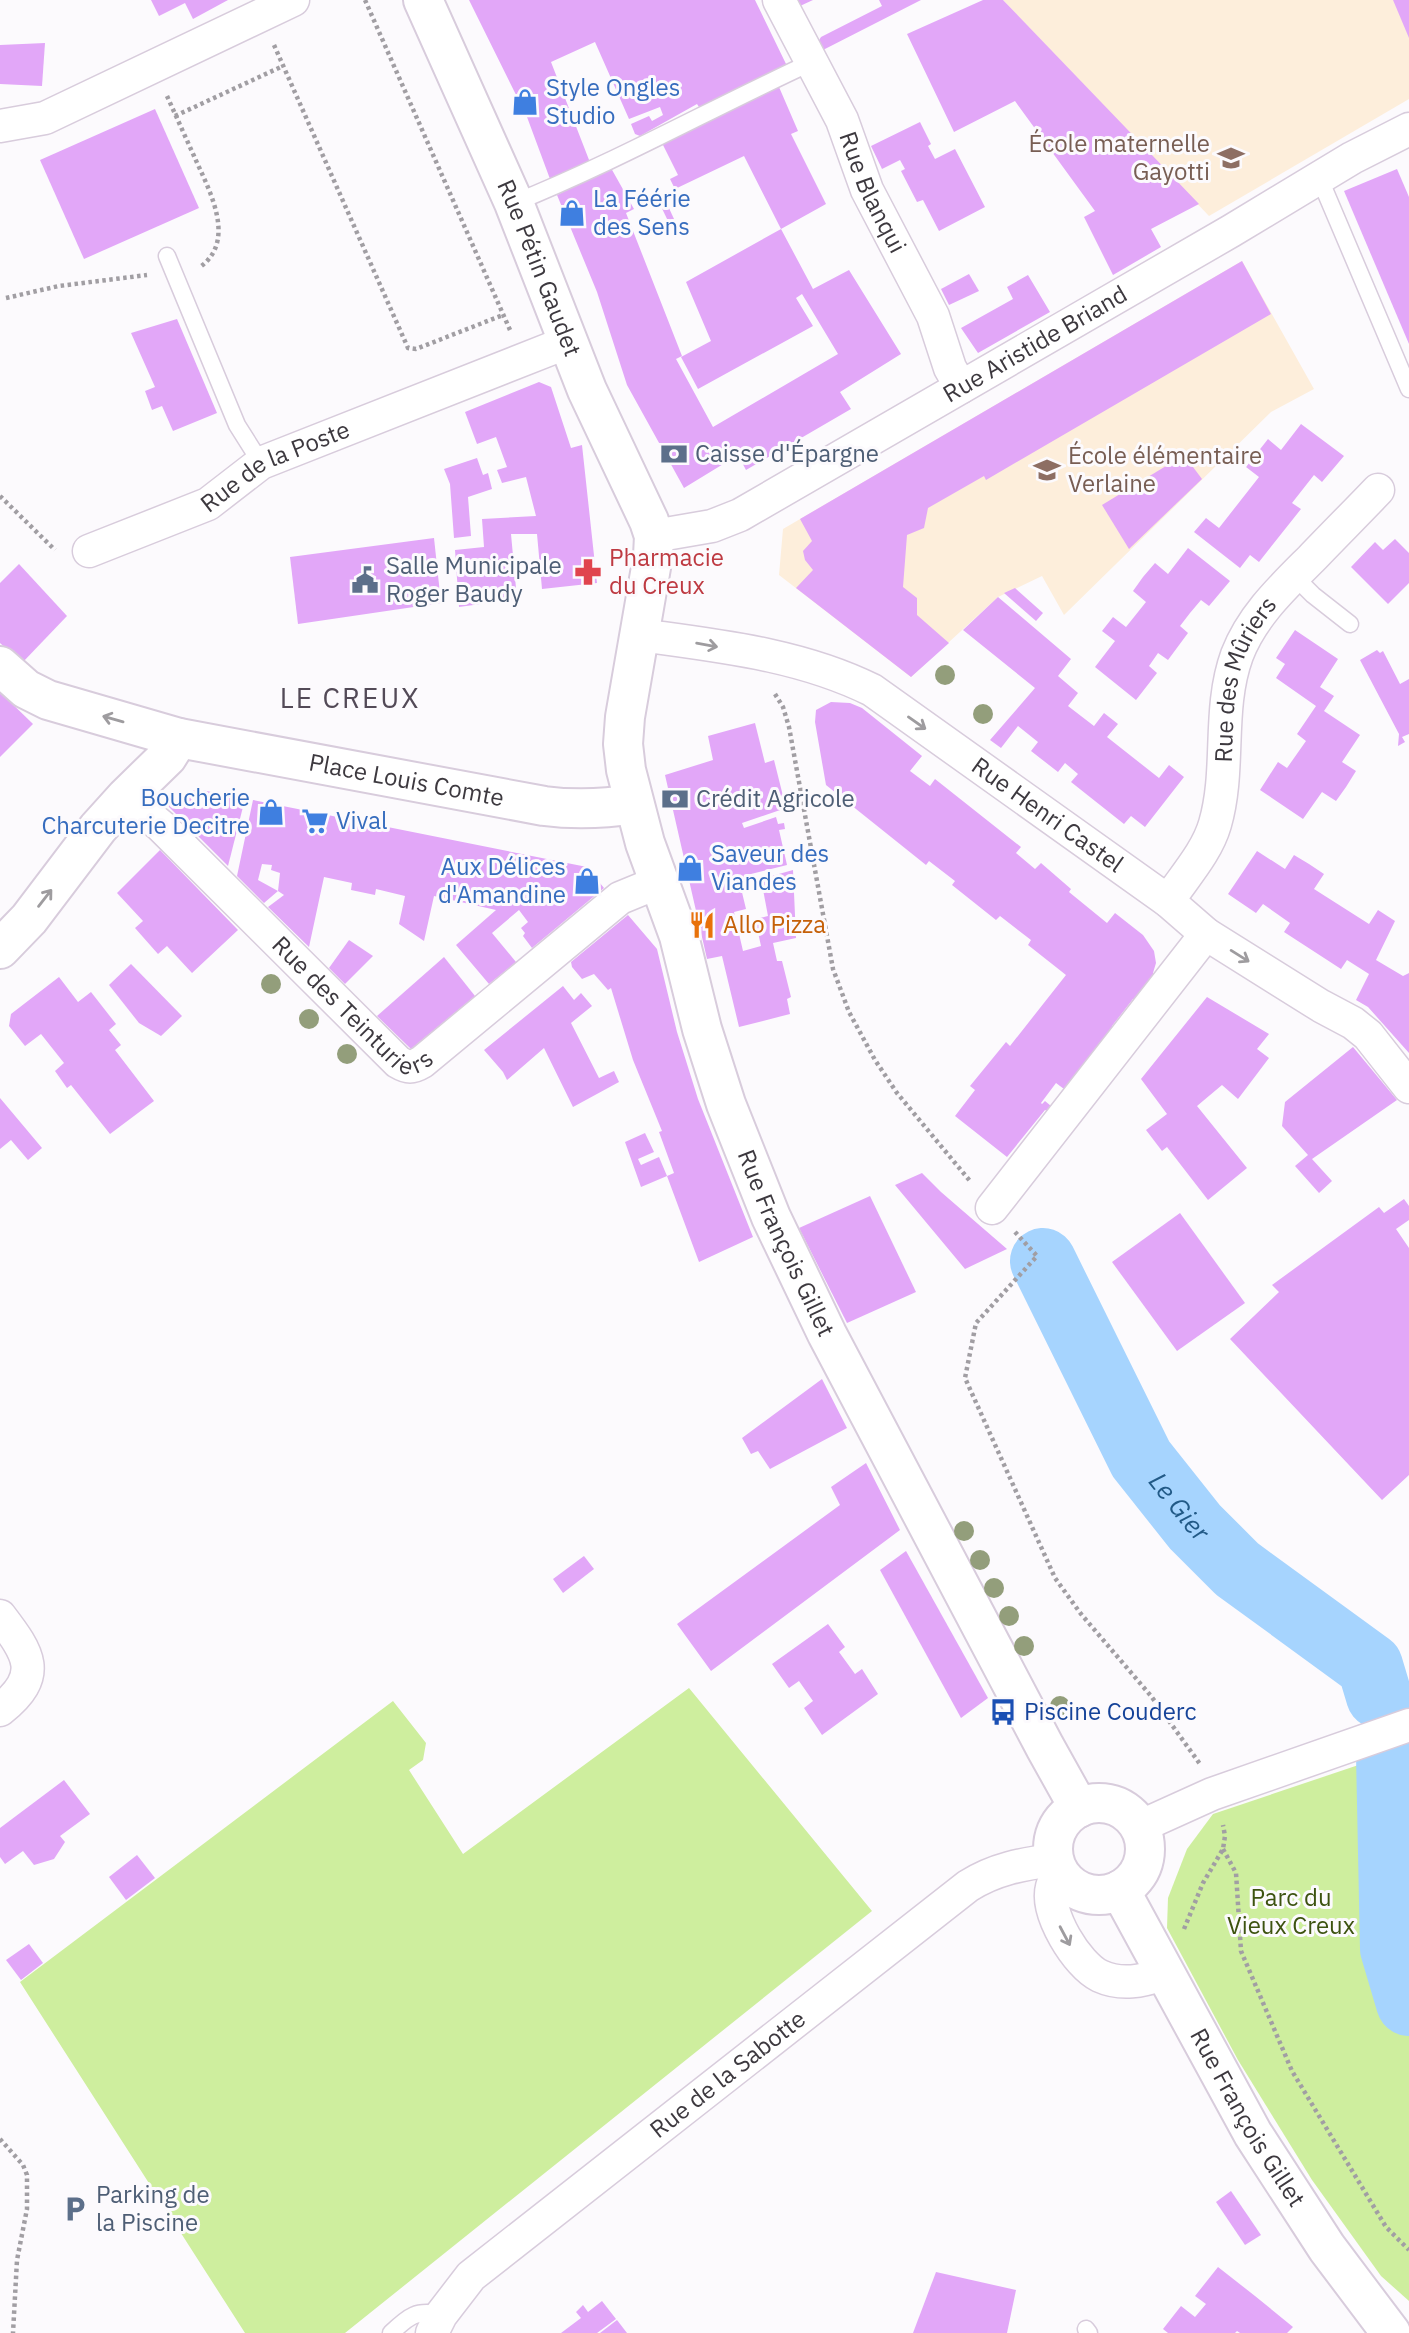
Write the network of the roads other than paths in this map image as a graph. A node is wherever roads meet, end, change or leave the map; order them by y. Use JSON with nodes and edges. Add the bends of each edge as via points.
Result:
{"nodes":[{"id":1,"x":293,"y":0,"type":"edge"},
{"id":2,"x":423,"y":0,"type":"edge"},
{"id":3,"x":779,"y":0,"type":"edge"},
{"id":4,"x":812,"y":62,"type":"junction"},
{"id":5,"x":0,"y":126,"type":"edge"},
{"id":6,"x":1409,"y":129,"type":"edge"},
{"id":7,"x":1319,"y":177,"type":"junction"},
{"id":8,"x":514,"y":203,"type":"junction"},
{"id":9,"x":167,"y":256,"type":"dead end"},
{"id":10,"x":568,"y":342,"type":"junction"},
{"id":11,"x":961,"y":387,"type":"junction"},
{"id":12,"x":1409,"y":389,"type":"edge"},
{"id":13,"x":261,"y":463,"type":"junction"},
{"id":14,"x":1378,"y":490,"type":"dead end"},
{"id":15,"x":653,"y":536,"type":"junction"},
{"id":16,"x":89,"y":551,"type":"road end"},
{"id":17,"x":1294,"y":576,"type":"junction"},
{"id":18,"x":1350,"y":624,"type":"dead end"},
{"id":19,"x":640,"y":635,"type":"junction"},
{"id":20,"x":0,"y":666,"type":"edge"},
{"id":21,"x":179,"y":738,"type":"junction"},
{"id":22,"x":126,"y":797,"type":"junction"},
{"id":23,"x":634,"y":803,"type":"junction"},
{"id":24,"x":659,"y":882,"type":"junction"},
{"id":25,"x":1168,"y":901,"type":"junction"},
{"id":26,"x":1206,"y":934,"type":"junction"},
{"id":27,"x":0,"y":948,"type":"edge"},
{"id":28,"x":1409,"y":1087,"type":"edge"},
{"id":29,"x":992,"y":1208,"type":"road end"},
{"id":30,"x":0,"y":1616,"type":"edge"},
{"id":31,"x":0,"y":1710,"type":"edge"},
{"id":32,"x":1409,"y":1725,"type":"edge"},
{"id":33,"x":1079,"y":1808,"type":"junction"},
{"id":34,"x":1139,"y":1827,"type":"junction"},
{"id":35,"x":1056,"y":1866,"type":"junction"},
{"id":36,"x":1120,"y":1890,"type":"junction"},
{"id":37,"x":1164,"y":1974,"type":"junction"},
{"id":38,"x":436,"y":2324,"type":"edge"},
{"id":39,"x":391,"y":2333,"type":"edge"},
{"id":40,"x":1391,"y":2333,"type":"edge"}],
"edges":[{"from":1,"to":5,"type":"street","via":[[44,118]]},
{"from":2,"to":8,"type":"main road","name":"Rue Pétin Gaudet"},
{"from":3,"to":4,"type":"street","name":"Rue Blanqui"},
{"from":4,"to":8,"type":"lane","via":[[594,170]]},
{"from":4,"to":11,"type":"street","name":"Rue Blanqui","via":[[842,120],[867,190],[933,316]]},
{"from":6,"to":7,"type":"street","name":"Rue Aristide Briand"},
{"from":7,"to":11,"type":"street","name":"Rue Aristide Briand"},
{"from":7,"to":12,"type":"lane"},
{"from":8,"to":10,"type":"main road","name":"Rue Pétin Gaudet"},
{"from":9,"to":13,"type":"lane","via":[[237,425]]},
{"from":10,"to":13,"type":"street","name":"Rue de la Poste"},
{"from":10,"to":15,"type":"main road","name":"Rue Pétin Gaudet"},
{"from":11,"to":15,"type":"street","name":"Rue Aristide Briand","via":[[740,515],[712,526]]},
{"from":13,"to":16,"type":"street","name":"Rue de la Poste","via":[[208,504]]},
{"from":14,"to":17,"type":"street","name":"Rue des Mûriers"},
{"from":15,"to":19,"type":"main road","name":"Rue François Gillet"},
{"from":17,"to":18,"type":"lane"},
{"from":17,"to":25,"type":"street","name":"Rue des Mûriers","via":[[1253,622],[1237,656],[1224,713],[1215,827]]},
{"from":19,"to":23,"type":"main road","name":"Rue François Gillet","via":[[623,744]]},
{"from":19,"to":25,"type":"street","name":"Rue Henri Castel","one_way":true,"via":[[794,660],[861,685]]},
{"from":21,"to":20,"type":"main road","name":"Place Louis Comte","one_way":true,"via":[[48,700],[26,689]]},
{"from":21,"to":22,"type":"main road","via":[[167,757]]},
{"from":21,"to":23,"type":"main road","name":"Place Louis Comte","via":[[544,806],[575,810]]},
{"from":22,"to":24,"type":"street","name":"Rue des Teinturiers","via":[[406,1067],[422,1062],[620,898]]},
{"from":27,"to":22,"type":"main road","one_way":true,"via":[[29,919]]},
{"from":23,"to":24,"type":"main road","name":"Rue François Gillet"},
{"from":24,"to":33,"type":"main road","name":"Rue François Gillet","via":[[679,936],[726,1104],[774,1224],[840,1358]]},
{"from":25,"to":26,"type":"street","name":"Rue Henri Castel"},
{"from":26,"to":28,"type":"street","name":"Rue Henri Castel","one_way":true,"via":[[1353,1023]]},
{"from":26,"to":29,"type":"street"},
{"from":30,"to":31,"type":"street","via":[[20,1643],[28,1676],[21,1691]]},
{"from":32,"to":34,"type":"street","via":[[1212,1794]]},
{"from":33,"to":34,"type":"main road","via":[[1113,1806],[1131,1816]]},
{"from":33,"to":35,"type":"main road","via":[[1057,1829],[1053,1844]]},
{"from":34,"to":36,"type":"main road","via":[[1145,1856],[1132,1881]]},
{"from":35,"to":36,"type":"main road","via":[[1079,1891],[1107,1895]]},
{"from":35,"to":37,"type":"street","one_way":true,"via":[[1053,1906],[1062,1934],[1076,1955],[1097,1975],[1116,1981],[1137,1983]]},
{"from":35,"to":38,"type":"street","name":"Rue de la Sabotte","via":[[1023,1864],[968,1886],[506,2247],[471,2276]]},
{"from":36,"to":37,"type":"main road","name":"Rue François Gillet"},
{"from":37,"to":40,"type":"main road","name":"Rue François Gillet","via":[[1286,2189]]},
{"from":38,"to":39,"type":"lane","via":[[426,2312]]}]}
